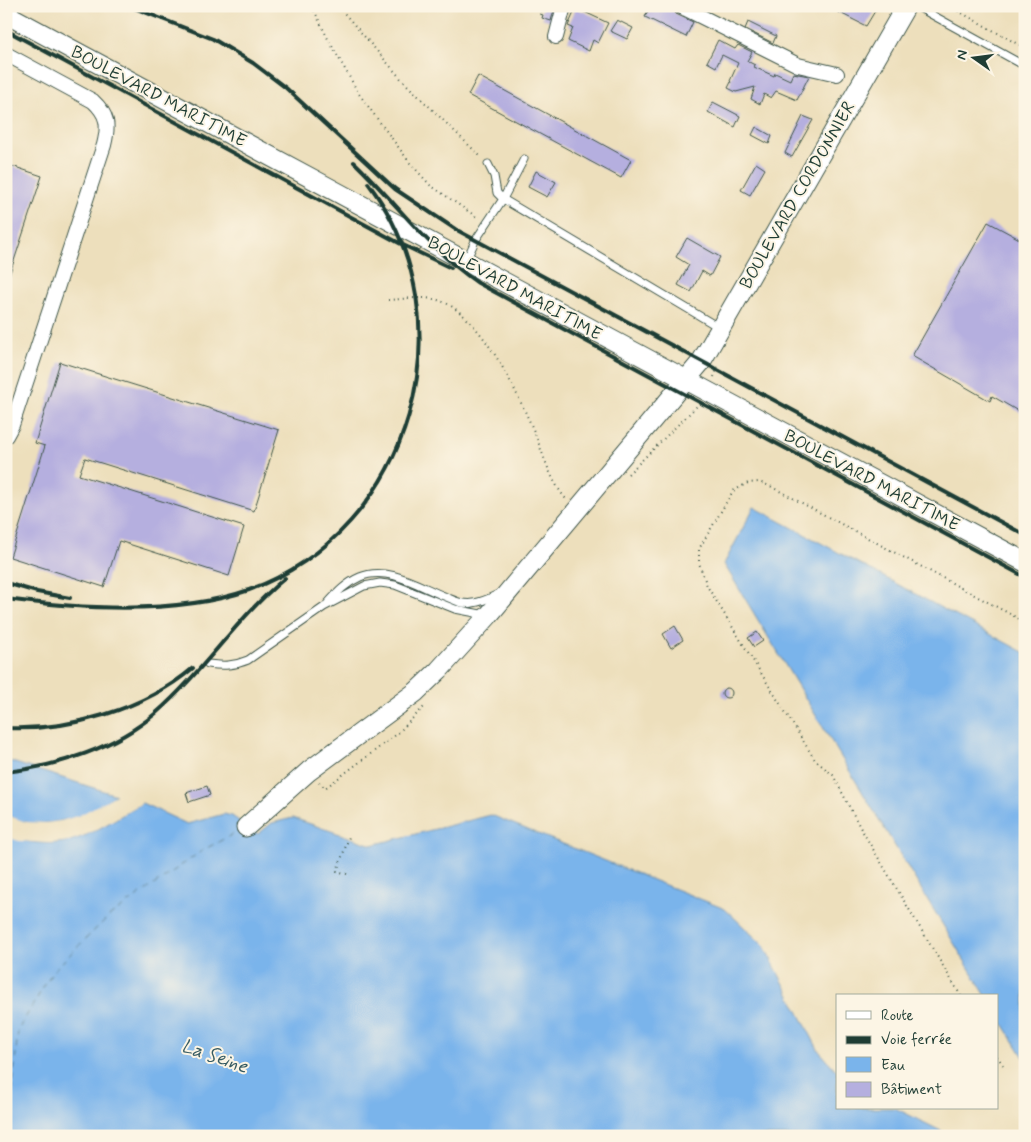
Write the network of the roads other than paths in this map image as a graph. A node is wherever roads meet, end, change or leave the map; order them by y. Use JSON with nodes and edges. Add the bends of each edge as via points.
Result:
{"nodes":[{"id":1,"x":564,"y":6,"type":"edge"},
{"id":2,"x":680,"y":6,"type":"edge"},
{"id":3,"x":906,"y":6,"type":"edge"},
{"id":4,"x":916,"y":6,"type":"edge"},
{"id":5,"x":6,"y":14,"type":"edge"},
{"id":6,"x":556,"y":37,"type":"dead end"},
{"id":7,"x":6,"y":54,"type":"edge"},
{"id":8,"x":1025,"y":66,"type":"edge"},
{"id":9,"x":837,"y":74,"type":"dead end"},
{"id":10,"x":524,"y":159,"type":"dead end"},
{"id":11,"x":488,"y":164,"type":"road end"},
{"id":12,"x":503,"y":199,"type":"junction"},
{"id":13,"x":466,"y":261,"type":"junction"},
{"id":14,"x":720,"y":328,"type":"junction"},
{"id":15,"x":685,"y":381,"type":"junction"},
{"id":16,"x":6,"y":436,"type":"edge"},
{"id":17,"x":1025,"y":562,"type":"edge"},
{"id":18,"x":530,"y":565,"type":"junction"},
{"id":19,"x":324,"y":607,"type":"junction"},
{"id":20,"x":488,"y":616,"type":"junction"},
{"id":21,"x":208,"y":664,"type":"dead end"},
{"id":22,"x":246,"y":827,"type":"dead end"}],
"edges":[{"from":1,"to":6,"type":"street"},
{"from":2,"to":9,"type":"street","via":[[798,65]]},
{"from":3,"to":14,"type":"street","name":"BOULEVARD CORDONNIER"},
{"from":4,"to":8,"type":"lane"},
{"from":5,"to":13,"type":"street","name":"BOULEVARD MARITIME"},
{"from":7,"to":16,"type":"street","via":[[92,101],[101,109],[107,131],[58,287]]},
{"from":10,"to":12,"type":"lane"},
{"from":11,"to":12,"type":"lane","via":[[497,193]]},
{"from":12,"to":13,"type":"lane","via":[[475,241]]},
{"from":12,"to":14,"type":"lane"},
{"from":13,"to":15,"type":"street","name":"BOULEVARD MARITIME"},
{"from":14,"to":15,"type":"street","name":"BOULEVARD CORDONNIER","via":[[701,362]]},
{"from":15,"to":17,"type":"street","name":"BOULEVARD MARITIME"},
{"from":15,"to":18,"type":"street","name":"BOULEVARD CORDONNIER"},
{"from":18,"to":19,"type":"lane","via":[[499,593],[486,601],[472,604],[458,602],[395,576],[377,572],[344,586]]},
{"from":18,"to":20,"type":"street","name":"BOULEVARD CORDONNIER"},
{"from":19,"to":20,"type":"lane","via":[[364,586],[380,583],[395,585],[455,609]]},
{"from":19,"to":21,"type":"lane","via":[[248,660],[235,665]]},
{"from":20,"to":22,"type":"street","name":"BOULEVARD CORDONNIER","via":[[416,692],[310,771]]}]}
